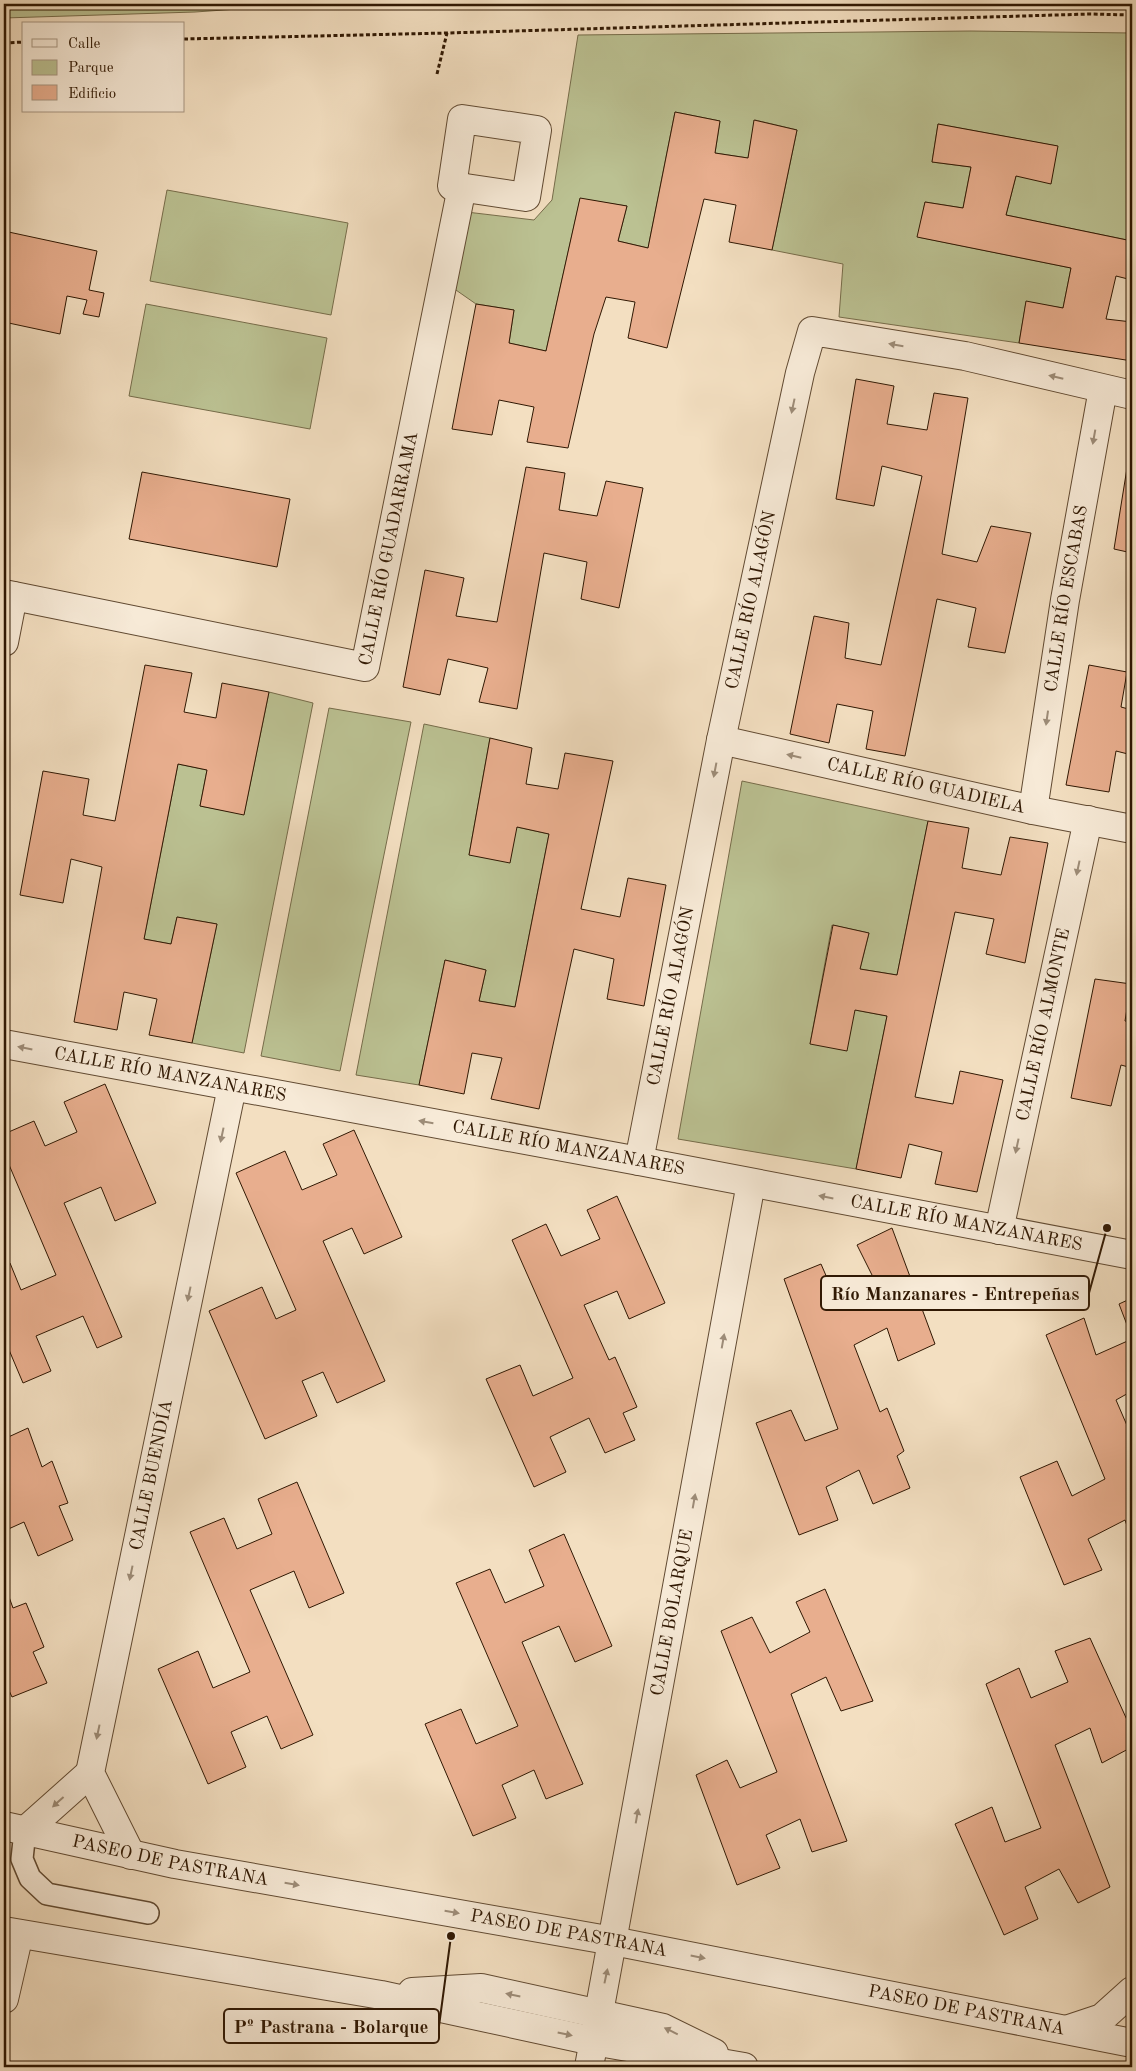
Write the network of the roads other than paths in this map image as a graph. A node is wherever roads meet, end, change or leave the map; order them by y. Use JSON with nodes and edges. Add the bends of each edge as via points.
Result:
{"nodes":[{"id":1,"x":462,"y":187,"type":"dead end"},
{"id":2,"x":1103,"y":388,"type":"junction"},
{"id":3,"x":1132,"y":395,"type":"edge"},
{"id":4,"x":8,"y":595,"type":"edge"},
{"id":5,"x":4,"y":642,"type":"edge"},
{"id":6,"x":721,"y":740,"type":"junction"},
{"id":7,"x":1033,"y":810,"type":"junction"},
{"id":8,"x":1088,"y":820,"type":"junction"},
{"id":9,"x":1132,"y":829,"type":"edge"},
{"id":10,"x":4,"y":1044,"type":"edge"},
{"id":11,"x":232,"y":1087,"type":"junction"},
{"id":12,"x":639,"y":1161,"type":"junction"},
{"id":13,"x":751,"y":1183,"type":"junction"},
{"id":14,"x":999,"y":1230,"type":"junction"},
{"id":15,"x":1132,"y":1255,"type":"edge"},
{"id":16,"x":90,"y":1772,"type":"junction"},
{"id":17,"x":14,"y":1829,"type":"edge"},
{"id":18,"x":131,"y":1855,"type":"junction"},
{"id":19,"x":148,"y":1913,"type":"dead end"},
{"id":20,"x":12,"y":1932,"type":"edge"},
{"id":21,"x":613,"y":1941,"type":"junction"},
{"id":22,"x":1132,"y":1991,"type":"edge"},
{"id":23,"x":381,"y":1995,"type":"junction"},
{"id":24,"x":4,"y":1999,"type":"edge"},
{"id":25,"x":598,"y":2014,"type":"junction"},
{"id":26,"x":1070,"y":2029,"type":"junction"},
{"id":27,"x":593,"y":2040,"type":"junction"},
{"id":28,"x":1132,"y":2043,"type":"edge"},
{"id":29,"x":590,"y":2067,"type":"edge"},
{"id":30,"x":745,"y":2067,"type":"edge"}],
"edges":[{"from":1,"to":4,"type":"street","name":"CALLE RÍO GUADARRAMA","via":[[364,667]]},
{"from":2,"to":3,"type":"street"},
{"from":2,"to":6,"type":"street","name":"CALLE RÍO ALAGÓN","one_way":true,"via":[[965,356],[812,331],[800,373]]},
{"from":2,"to":7,"type":"street","name":"CALLE RÍO ESCABAS","one_way":true,"via":[[1064,600]]},
{"from":4,"to":5,"type":"street"},
{"from":7,"to":6,"type":"street","name":"CALLE RÍO GUADIELA","one_way":true},
{"from":6,"to":12,"type":"street","name":"CALLE RÍO ALAGÓN","one_way":true},
{"from":7,"to":8,"type":"street","name":"CALLE RÍO GUADIELA"},
{"from":8,"to":9,"type":"street","name":"CALLE RÍO GUADIELA"},
{"from":8,"to":14,"type":"street","name":"CALLE RÍO ALMONTE","one_way":true},
{"from":11,"to":10,"type":"street","name":"CALLE RÍO MANZANARES","one_way":true},
{"from":12,"to":11,"type":"street","name":"CALLE RÍO MANZANARES","one_way":true},
{"from":11,"to":16,"type":"street","name":"CALLE BUENDÍA","one_way":true},
{"from":12,"to":13,"type":"street","name":"CALLE RÍO MANZANARES"},
{"from":14,"to":13,"type":"street","name":"CALLE RÍO MANZANARES","one_way":true},
{"from":21,"to":13,"type":"street","name":"CALLE BOLARQUE","one_way":true},
{"from":14,"to":15,"type":"street","name":"CALLE RÍO MANZANARES"},
{"from":16,"to":17,"type":"street","one_way":true},
{"from":16,"to":18,"type":"street"},
{"from":17,"to":18,"type":"street","name":"PASEO DE PASTRANA"},
{"from":17,"to":19,"type":"lane","via":[[30,1878],[47,1894]]},
{"from":18,"to":21,"type":"street","name":"PASEO DE PASTRANA","one_way":true},
{"from":20,"to":23,"type":"street"},
{"from":20,"to":24,"type":"street"},
{"from":25,"to":21,"type":"street","name":"CALLE BOLARQUE","one_way":true},
{"from":21,"to":26,"type":"street","name":"PASEO DE PASTRANA","one_way":true},
{"from":22,"to":26,"type":"street","via":[[1102,2018]]},
{"from":25,"to":23,"type":"street","one_way":true,"via":[[481,1988]]},
{"from":23,"to":27,"type":"street","one_way":true},
{"from":25,"to":27,"type":"street","name":"CALLE BOLARQUE"},
{"from":30,"to":25,"type":"street","one_way":true,"via":[[663,2028]]},
{"from":26,"to":28,"type":"street","name":"PASEO DE PASTRANA"},
{"from":27,"to":29,"type":"street","name":"CALLE BOLARQUE"},
{"from":27,"to":30,"type":"street"}]}
